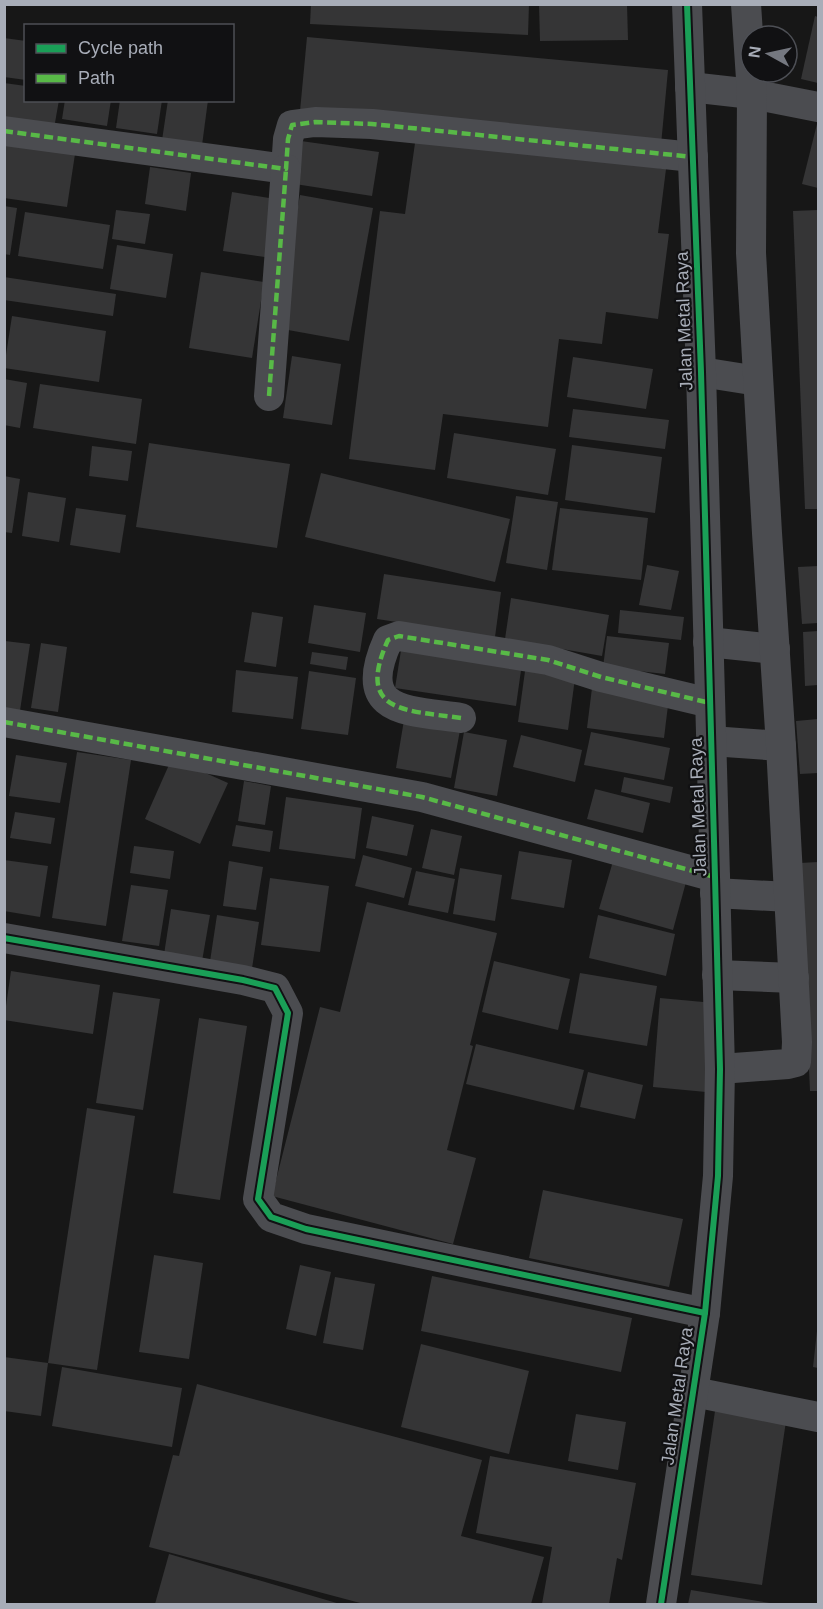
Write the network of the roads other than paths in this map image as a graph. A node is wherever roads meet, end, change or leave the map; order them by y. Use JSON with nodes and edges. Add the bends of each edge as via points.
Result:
{"nodes":[{"id":1,"x":687,"y":4,"type":"edge"},
{"id":2,"x":746,"y":4,"type":"edge"},
{"id":3,"x":719,"y":90,"type":"junction"},
{"id":4,"x":819,"y":107,"type":"edge"},
{"id":5,"x":4,"y":131,"type":"edge"},
{"id":6,"x":693,"y":157,"type":"junction"},
{"id":7,"x":286,"y":169,"type":"junction"},
{"id":8,"x":701,"y":372,"type":"junction"},
{"id":9,"x":758,"y":381,"type":"junction"},
{"id":10,"x":269,"y":396,"type":"dead end"},
{"id":11,"x":708,"y":642,"type":"junction"},
{"id":12,"x":774,"y":649,"type":"junction"},
{"id":13,"x":710,"y":703,"type":"junction"},
{"id":14,"x":461,"y":718,"type":"dead end"},
{"id":15,"x":4,"y":722,"type":"edge"},
{"id":16,"x":711,"y":741,"type":"junction"},
{"id":17,"x":781,"y":746,"type":"junction"},
{"id":18,"x":715,"y":885,"type":"junction"},
{"id":19,"x":789,"y":897,"type":"junction"},
{"id":20,"x":4,"y":938,"type":"edge"},
{"id":21,"x":717,"y":975,"type":"junction"},
{"id":22,"x":794,"y":978,"type":"junction"},
{"id":23,"x":720,"y":1069,"type":"junction"},
{"id":24,"x":705,"y":1313,"type":"junction"},
{"id":25,"x":694,"y":1392,"type":"junction"},
{"id":26,"x":819,"y":1417,"type":"edge"},
{"id":27,"x":661,"y":1605,"type":"edge"}],
"edges":[{"from":1,"to":3,"type":"street","name":"Jalan Metal Raya"},
{"from":2,"to":3,"type":"street"},
{"from":3,"to":4,"type":"street"},
{"from":3,"to":6,"type":"street","name":"Jalan Metal Raya"},
{"from":3,"to":9,"type":"street","via":[[751,253]]},
{"from":5,"to":7,"type":"street"},
{"from":6,"to":7,"type":"street","via":[[372,124],[315,122],[292,125]]},
{"from":6,"to":8,"type":"street","name":"Jalan Metal Raya"},
{"from":7,"to":10,"type":"street"},
{"from":8,"to":9,"type":"street"},
{"from":8,"to":11,"type":"street","name":"Jalan Metal Raya"},
{"from":9,"to":12,"type":"street"},
{"from":11,"to":12,"type":"street"},
{"from":11,"to":13,"type":"street","name":"Jalan Metal Raya"},
{"from":12,"to":17,"type":"street"},
{"from":13,"to":14,"type":"street","via":[[548,660],[399,636],[388,640],[377,675],[379,691],[388,701],[401,709]]},
{"from":13,"to":16,"type":"street","name":"Jalan Metal Raya"},
{"from":15,"to":18,"type":"street","via":[[422,796]]},
{"from":16,"to":17,"type":"street"},
{"from":16,"to":18,"type":"street","name":"Jalan Metal Raya"},
{"from":17,"to":19,"type":"street"},
{"from":18,"to":19,"type":"street"},
{"from":18,"to":21,"type":"street","name":"Jalan Metal Raya"},
{"from":19,"to":22,"type":"street"},
{"from":20,"to":24,"type":"street","via":[[274,988],[288,1013],[258,1199],[271,1217],[306,1229]]},
{"from":21,"to":22,"type":"street"},
{"from":21,"to":23,"type":"street","name":"Jalan Metal Raya"},
{"from":22,"to":23,"type":"street","via":[[796,1062]]},
{"from":23,"to":24,"type":"street","name":"Jalan Metal Raya","via":[[718,1176]]},
{"from":24,"to":25,"type":"street","name":"Jalan Metal Raya"},
{"from":25,"to":26,"type":"street"},
{"from":25,"to":27,"type":"street","name":"Jalan Metal Raya"}]}
